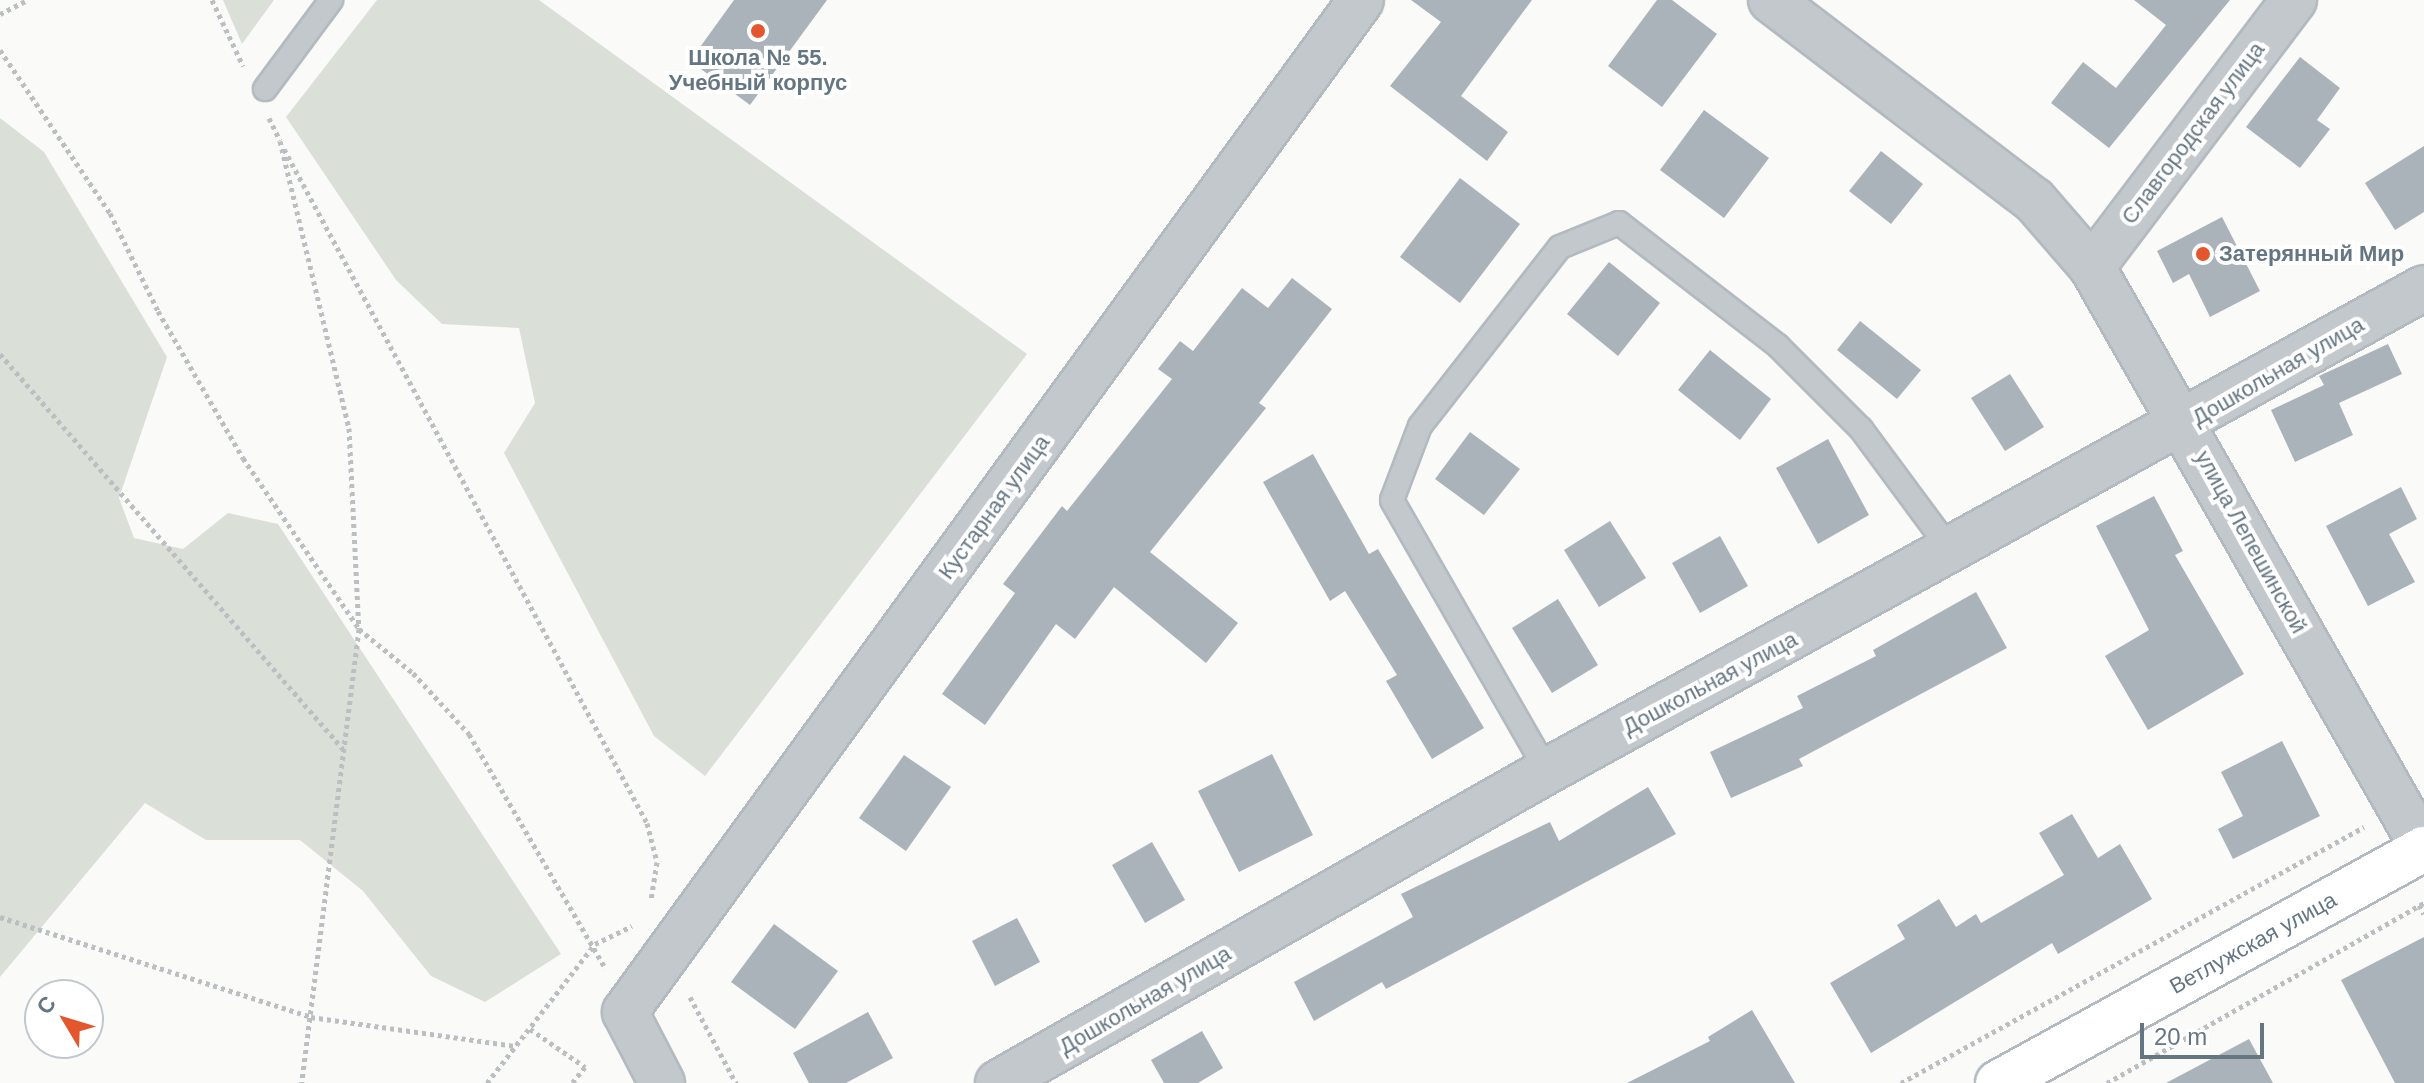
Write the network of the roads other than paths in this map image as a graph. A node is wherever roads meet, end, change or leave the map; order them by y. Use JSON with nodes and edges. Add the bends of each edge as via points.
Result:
{"nodes":[{"id":1,"x":331,"y":0,"type":"edge"},
{"id":2,"x":1361,"y":0,"type":"edge"},
{"id":3,"x":1771,"y":0,"type":"edge"},
{"id":4,"x":2294,"y":0,"type":"edge"},
{"id":5,"x":265,"y":89,"type":"dead end"},
{"id":6,"x":2092,"y":267,"type":"junction"},
{"id":7,"x":2424,"y":288,"type":"edge"},
{"id":8,"x":2185,"y":424,"type":"junction"},
{"id":9,"x":1952,"y":552,"type":"junction"},
{"id":10,"x":1547,"y":771,"type":"junction"},
{"id":11,"x":2424,"y":849,"type":"edge"},
{"id":12,"x":662,"y":1083,"type":"edge"},
{"id":13,"x":998,"y":1083,"type":"edge"},
{"id":14,"x":1998,"y":1083,"type":"edge"}],
"edges":[{"from":1,"to":5,"type":"lane"},
{"from":2,"to":12,"type":"street","name":"Кустарная улица","via":[[625,1012]]},
{"from":3,"to":6,"type":"street","name":"улица Лепешинской","via":[[2034,200]]},
{"from":4,"to":6,"type":"street","name":"Славгородская улица"},
{"from":6,"to":8,"type":"street","name":"улица Лепешинской"},
{"from":7,"to":8,"type":"street","name":"Дошкольная улица"},
{"from":8,"to":9,"type":"street","name":"Дошкольная улица"},
{"from":8,"to":11,"type":"street","name":"улица Лепешинской"},
{"from":9,"to":10,"type":"street","name":"Дошкольная улица"},
{"from":9,"to":10,"type":"lane","via":[[1861,429],[1778,346],[1619,223],[1560,247],[1420,426],[1392,500]]},
{"from":10,"to":13,"type":"street","name":"Дошкольная улица"},
{"from":11,"to":14,"type":"main road","name":"Ветлужская улица"}]}
